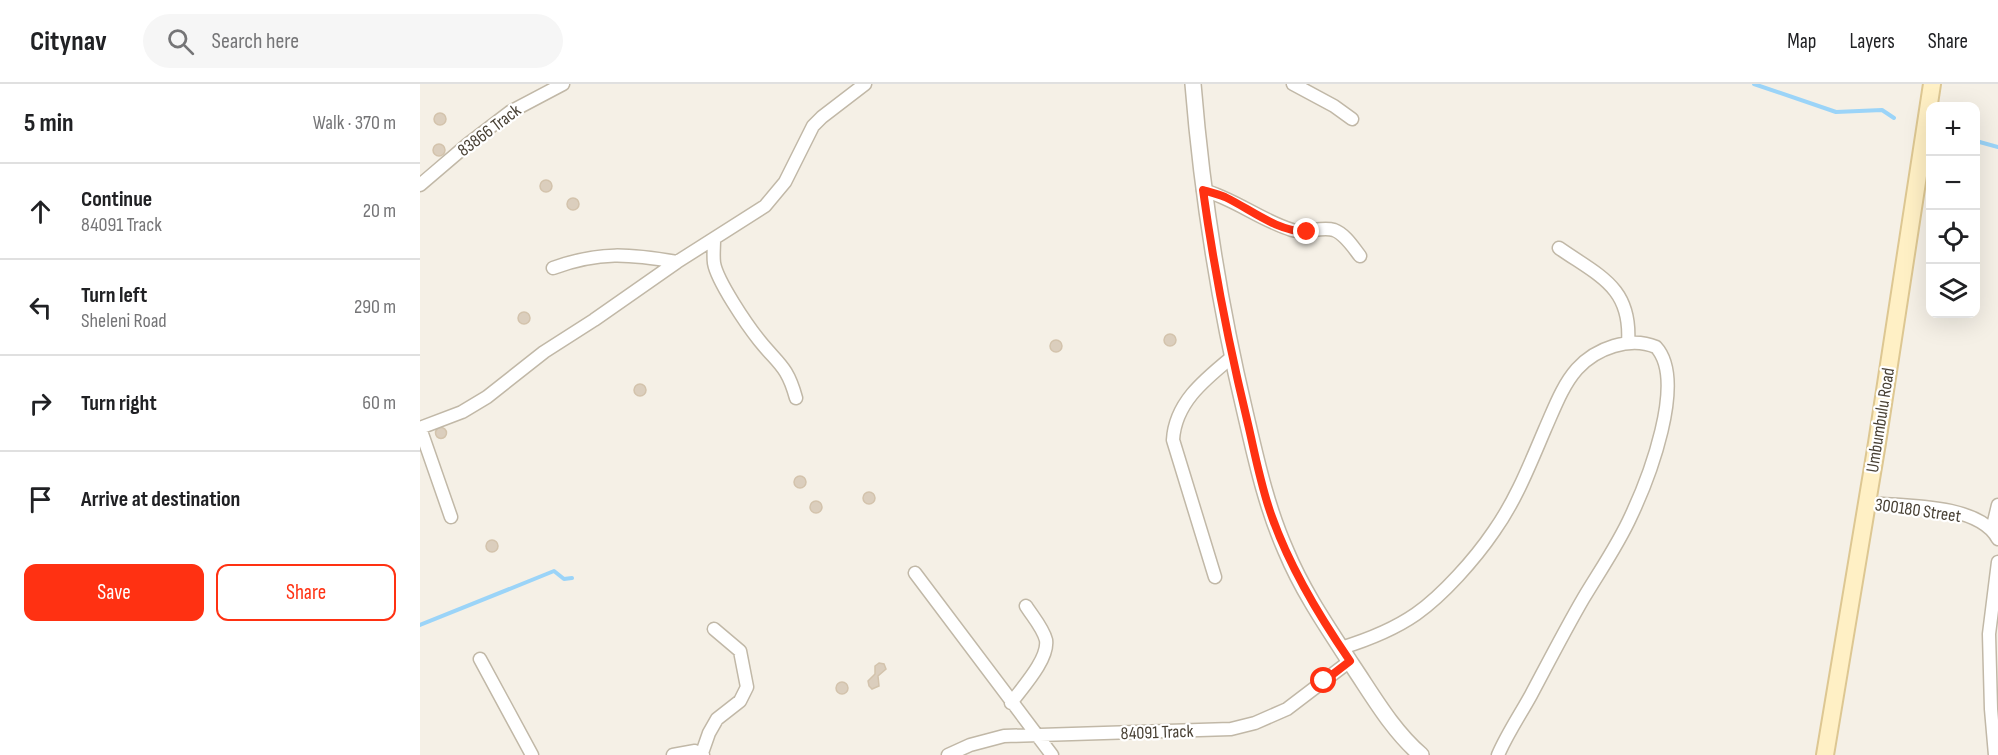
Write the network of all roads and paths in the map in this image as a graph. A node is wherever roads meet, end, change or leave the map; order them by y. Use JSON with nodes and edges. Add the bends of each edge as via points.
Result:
{"nodes":[{"id":1,"x":563,"y":84,"type":"edge"},
{"id":2,"x":865,"y":84,"type":"edge"},
{"id":3,"x":1193,"y":84,"type":"edge"},
{"id":4,"x":1293,"y":84,"type":"edge"},
{"id":5,"x":1932,"y":84,"type":"edge"},
{"id":6,"x":1352,"y":119,"type":"dead end"},
{"id":7,"x":420,"y":185,"type":"edge"},
{"id":8,"x":1203,"y":190,"type":"junction"},
{"id":9,"x":714,"y":240,"type":"junction"},
{"id":10,"x":1559,"y":248,"type":"dead end"},
{"id":11,"x":1360,"y":256,"type":"dead end"},
{"id":12,"x":677,"y":262,"type":"junction"},
{"id":13,"x":553,"y":268,"type":"dead end"},
{"id":14,"x":1629,"y":343,"type":"junction"},
{"id":15,"x":1232,"y":357,"type":"junction"},
{"id":16,"x":796,"y":398,"type":"dead end"},
{"id":17,"x":420,"y":428,"type":"edge"},
{"id":18,"x":1866,"y":503,"type":"junction"},
{"id":19,"x":1998,"y":506,"type":"edge"},
{"id":20,"x":451,"y":517,"type":"dead end"},
{"id":21,"x":1995,"y":534,"type":"edge"},
{"id":22,"x":1998,"y":562,"type":"edge"},
{"id":23,"x":915,"y":573,"type":"dead end"},
{"id":24,"x":1215,"y":578,"type":"dead end"},
{"id":25,"x":1026,"y":606,"type":"dead end"},
{"id":26,"x":714,"y":629,"type":"dead end"},
{"id":27,"x":1341,"y":648,"type":"junction"},
{"id":28,"x":480,"y":658,"type":"dead end"},
{"id":29,"x":1350,"y":661,"type":"junction"},
{"id":30,"x":1011,"y":703,"type":"junction"},
{"id":31,"x":1035,"y":735,"type":"junction"},
{"id":32,"x":957,"y":753,"type":"edge"},
{"id":33,"x":702,"y":754,"type":"edge"},
{"id":34,"x":1418,"y":754,"type":"edge"},
{"id":35,"x":532,"y":755,"type":"edge"},
{"id":36,"x":673,"y":755,"type":"edge"},
{"id":37,"x":1052,"y":755,"type":"edge"},
{"id":38,"x":1498,"y":755,"type":"edge"},
{"id":39,"x":1825,"y":755,"type":"edge"},
{"id":40,"x":1995,"y":755,"type":"edge"}],
"edges":[{"from":1,"to":7,"type":"street","name":"83866 Track","via":[[510,112]]},
{"from":2,"to":9,"type":"street","via":[[813,126],[776,195]]},
{"from":3,"to":8,"type":"street"},
{"from":4,"to":6,"type":"street"},
{"from":5,"to":18,"type":"main road","name":"Umbumbulu Road"},
{"from":8,"to":11,"type":"street","via":[[1292,230],[1331,229],[1344,237]]},
{"from":8,"to":15,"type":"street"},
{"from":9,"to":12,"type":"street"},
{"from":9,"to":16,"type":"street","via":[[714,264],[721,281],[757,337],[788,373]]},
{"from":10,"to":14,"type":"street","via":[[1617,292],[1627,312]]},
{"from":12,"to":13,"type":"street","via":[[599,255]]},
{"from":12,"to":17,"type":"street","via":[[544,352],[487,397],[462,412]]},
{"from":14,"to":27,"type":"street","via":[[1588,359],[1570,378],[1509,508],[1441,592],[1394,628]]},
{"from":14,"to":38,"type":"street","via":[[1656,347],[1664,360],[1667,403],[1657,449],[1631,518]]},
{"from":15,"to":24,"type":"street","via":[[1192,394],[1173,429],[1173,441]]},
{"from":15,"to":27,"type":"street","via":[[1271,515],[1302,583]]},
{"from":17,"to":20,"type":"street"},
{"from":18,"to":21,"type":"street","name":"300180 Street","via":[[1942,509],[1972,517]]},
{"from":18,"to":39,"type":"main road","name":"Umbumbulu Road"},
{"from":19,"to":21,"type":"street"},
{"from":22,"to":40,"type":"street","via":[[1989,634]]},
{"from":23,"to":30,"type":"street"},
{"from":25,"to":30,"type":"street","via":[[1045,638],[1046,651]]},
{"from":26,"to":33,"type":"street","via":[[740,651],[747,687],[740,701],[717,719]]},
{"from":27,"to":29,"type":"street"},
{"from":28,"to":35,"type":"street"},
{"from":29,"to":31,"type":"street","name":"84091 Track","via":[[1287,709],[1255,723],[1217,730]]},
{"from":29,"to":34,"type":"street","via":[[1393,726]]},
{"from":30,"to":31,"type":"street"},
{"from":31,"to":32,"type":"street","name":"84091 Track","via":[[986,740]]},
{"from":31,"to":37,"type":"street"},
{"from":33,"to":36,"type":"street","via":[[689,751]]}]}
